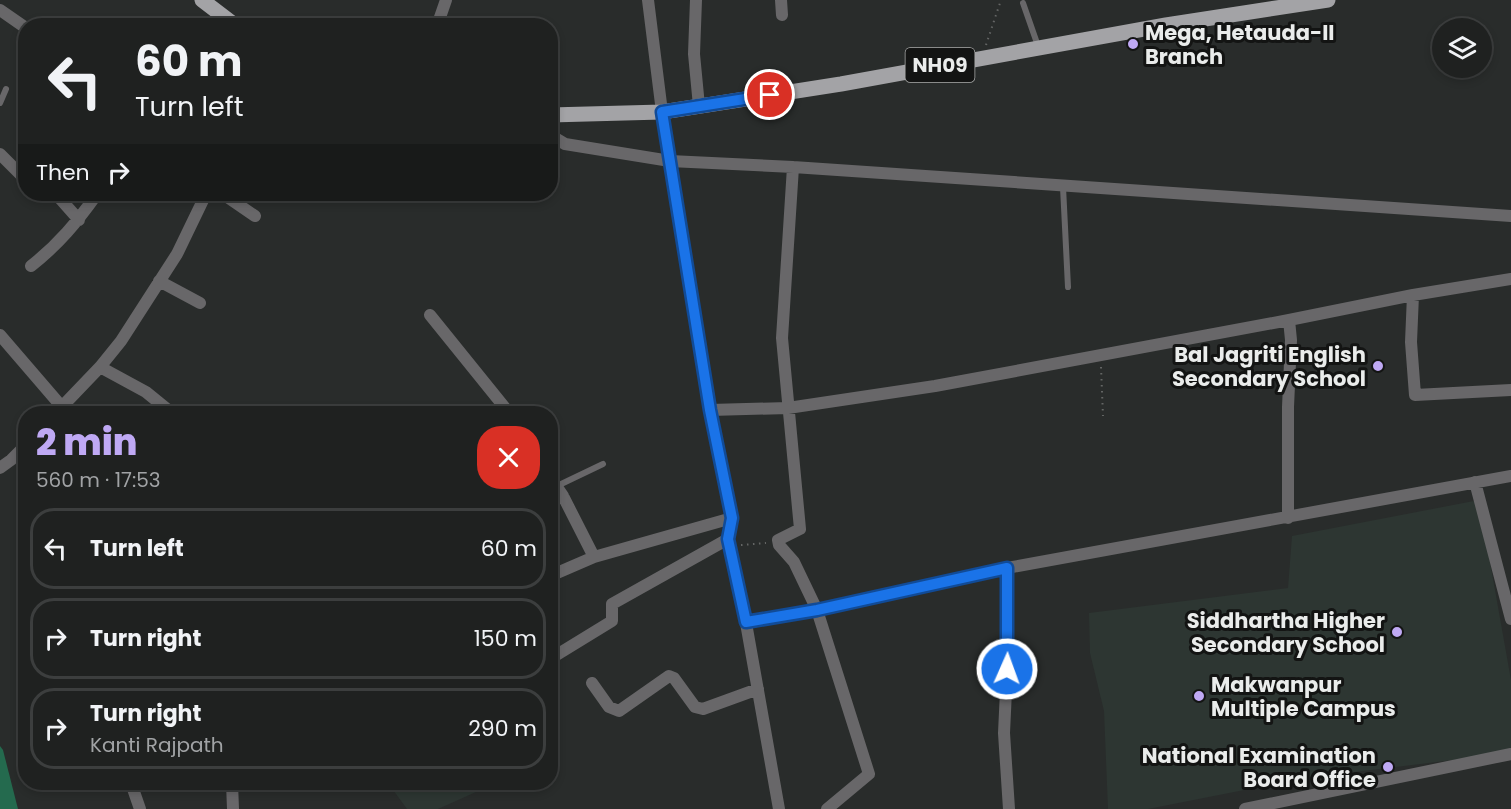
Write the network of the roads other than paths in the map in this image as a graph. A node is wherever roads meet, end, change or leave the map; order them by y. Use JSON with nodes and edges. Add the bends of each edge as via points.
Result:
{"nodes":[{"id":1,"x":202,"y":0,"type":"edge"},
{"id":2,"x":446,"y":0,"type":"edge"},
{"id":3,"x":648,"y":0,"type":"edge"},
{"id":4,"x":696,"y":0,"type":"edge"},
{"id":5,"x":781,"y":0,"type":"edge"},
{"id":6,"x":1328,"y":0,"type":"edge"},
{"id":7,"x":1023,"y":3,"type":"dead end"},
{"id":8,"x":0,"y":10,"type":"edge"},
{"id":9,"x":782,"y":15,"type":"dead end"},
{"id":10,"x":226,"y":18,"type":"edge"},
{"id":11,"x":440,"y":18,"type":"edge"},
{"id":12,"x":18,"y":22,"type":"edge"},
{"id":13,"x":1038,"y":47,"type":"junction"},
{"id":14,"x":6,"y":89,"type":"dead end"},
{"id":15,"x":0,"y":103,"type":"edge"},
{"id":16,"x":699,"y":106,"type":"junction"},
{"id":17,"x":662,"y":112,"type":"junction"},
{"id":18,"x":558,"y":115,"type":"edge"},
{"id":19,"x":558,"y":140,"type":"edge"},
{"id":20,"x":0,"y":154,"type":"edge"},
{"id":21,"x":670,"y":161,"type":"junction"},
{"id":22,"x":793,"y":168,"type":"junction"},
{"id":23,"x":18,"y":172,"type":"edge"},
{"id":24,"x":1063,"y":187,"type":"junction"},
{"id":25,"x":62,"y":201,"type":"edge"},
{"id":26,"x":92,"y":201,"type":"edge"},
{"id":27,"x":203,"y":201,"type":"edge"},
{"id":28,"x":233,"y":201,"type":"edge"},
{"id":29,"x":255,"y":216,"type":"dead end"},
{"id":30,"x":1511,"y":216,"type":"edge"},
{"id":31,"x":78,"y":220,"type":"junction"},
{"id":32,"x":31,"y":266,"type":"dead end"},
{"id":33,"x":1511,"y":279,"type":"edge"},
{"id":34,"x":159,"y":281,"type":"junction"},
{"id":35,"x":1068,"y":287,"type":"dead end"},
{"id":36,"x":1413,"y":295,"type":"junction"},
{"id":37,"x":200,"y":303,"type":"dead end"},
{"id":38,"x":430,"y":315,"type":"dead end"},
{"id":39,"x":1289,"y":320,"type":"junction"},
{"id":40,"x":0,"y":334,"type":"edge"},
{"id":41,"x":100,"y":367,"type":"junction"},
{"id":42,"x":1511,"y":390,"type":"edge"},
{"id":43,"x":58,"y":406,"type":"edge"},
{"id":44,"x":66,"y":406,"type":"edge"},
{"id":45,"x":163,"y":406,"type":"edge"},
{"id":46,"x":504,"y":406,"type":"edge"},
{"id":47,"x":788,"y":408,"type":"junction"},
{"id":48,"x":710,"y":410,"type":"junction"},
{"id":49,"x":18,"y":453,"type":"edge"},
{"id":50,"x":603,"y":464,"type":"dead end"},
{"id":51,"x":0,"y":468,"type":"edge"},
{"id":52,"x":1511,"y":476,"type":"edge"},
{"id":53,"x":1475,"y":482,"type":"junction"},
{"id":54,"x":558,"y":486,"type":"edge"},
{"id":55,"x":558,"y":488,"type":"edge"},
{"id":56,"x":732,"y":518,"type":"junction"},
{"id":57,"x":1288,"y":518,"type":"junction"},
{"id":58,"x":729,"y":543,"type":"junction"},
{"id":59,"x":594,"y":557,"type":"junction"},
{"id":60,"x":1007,"y":568,"type":"junction"},
{"id":61,"x":558,"y":573,"type":"edge"},
{"id":62,"x":817,"y":610,"type":"junction"},
{"id":63,"x":1511,"y":619,"type":"edge"},
{"id":64,"x":746,"y":622,"type":"junction"},
{"id":65,"x":558,"y":654,"type":"edge"},
{"id":66,"x":592,"y":683,"type":"dead end"},
{"id":67,"x":758,"y":689,"type":"junction"},
{"id":68,"x":1511,"y":754,"type":"edge"},
{"id":69,"x":134,"y":790,"type":"edge"},
{"id":70,"x":232,"y":790,"type":"edge"},
{"id":71,"x":140,"y":809,"type":"edge"},
{"id":72,"x":233,"y":809,"type":"edge"},
{"id":73,"x":779,"y":809,"type":"edge"},
{"id":74,"x":827,"y":809,"type":"edge"},
{"id":75,"x":1009,"y":809,"type":"edge"},
{"id":76,"x":1245,"y":809,"type":"edge"}],
"edges":[{"from":1,"to":10,"type":"main road"},
{"from":2,"to":11,"type":"street"},
{"from":3,"to":17,"type":"street"},
{"from":4,"to":16,"type":"street","via":[[694,54]]},
{"from":5,"to":9,"type":"street"},
{"from":6,"to":13,"type":"main road","number":"NH09"},
{"from":7,"to":13,"type":"lane"},
{"from":8,"to":12,"type":"street"},
{"from":13,"to":16,"type":"main road","number":"NH09"},
{"from":14,"to":15,"type":"lane"},
{"from":16,"to":17,"type":"main road","number":"NH09"},
{"from":17,"to":18,"type":"main road","number":"NH09"},
{"from":17,"to":21,"type":"street"},
{"from":19,"to":21,"type":"street"},
{"from":20,"to":23,"type":"street"},
{"from":21,"to":22,"type":"street"},
{"from":21,"to":48,"type":"street"},
{"from":22,"to":24,"type":"street"},
{"from":22,"to":47,"type":"street","via":[[782,338]]},
{"from":24,"to":30,"type":"street"},
{"from":24,"to":35,"type":"lane"},
{"from":25,"to":31,"type":"street"},
{"from":26,"to":31,"type":"street"},
{"from":27,"to":34,"type":"street"},
{"from":28,"to":29,"type":"street"},
{"from":31,"to":32,"type":"street","via":[[54,248]]},
{"from":33,"to":36,"type":"street"},
{"from":34,"to":37,"type":"street"},
{"from":34,"to":41,"type":"street"},
{"from":36,"to":39,"type":"street"},
{"from":36,"to":42,"type":"street","via":[[1415,395]]},
{"from":38,"to":46,"type":"street"},
{"from":39,"to":47,"type":"street","via":[[947,384]]},
{"from":39,"to":57,"type":"street"},
{"from":40,"to":43,"type":"street"},
{"from":41,"to":44,"type":"street"},
{"from":41,"to":45,"type":"street"},
{"from":47,"to":48,"type":"street"},
{"from":47,"to":62,"type":"street","via":[[800,529],[778,542],[794,562]]},
{"from":48,"to":56,"type":"street"},
{"from":49,"to":51,"type":"street"},
{"from":50,"to":54,"type":"lane"},
{"from":52,"to":53,"type":"street"},
{"from":53,"to":57,"type":"street"},
{"from":53,"to":63,"type":"street"},
{"from":55,"to":59,"type":"street"},
{"from":56,"to":58,"type":"street"},
{"from":56,"to":59,"type":"street"},
{"from":57,"to":60,"type":"street"},
{"from":58,"to":64,"type":"street"},
{"from":58,"to":65,"type":"street","via":[[612,604],[612,621]]},
{"from":59,"to":61,"type":"street"},
{"from":60,"to":62,"type":"street"},
{"from":60,"to":75,"type":"street","via":[[1004,734]]},
{"from":62,"to":64,"type":"street"},
{"from":62,"to":74,"type":"street","via":[[869,774]]},
{"from":64,"to":67,"type":"street"},
{"from":66,"to":67,"type":"street","via":[[609,707],[619,711],[669,676],[695,707],[703,710]]},
{"from":67,"to":73,"type":"street"},
{"from":68,"to":76,"type":"street"},
{"from":69,"to":71,"type":"street"},
{"from":70,"to":72,"type":"street"}]}
